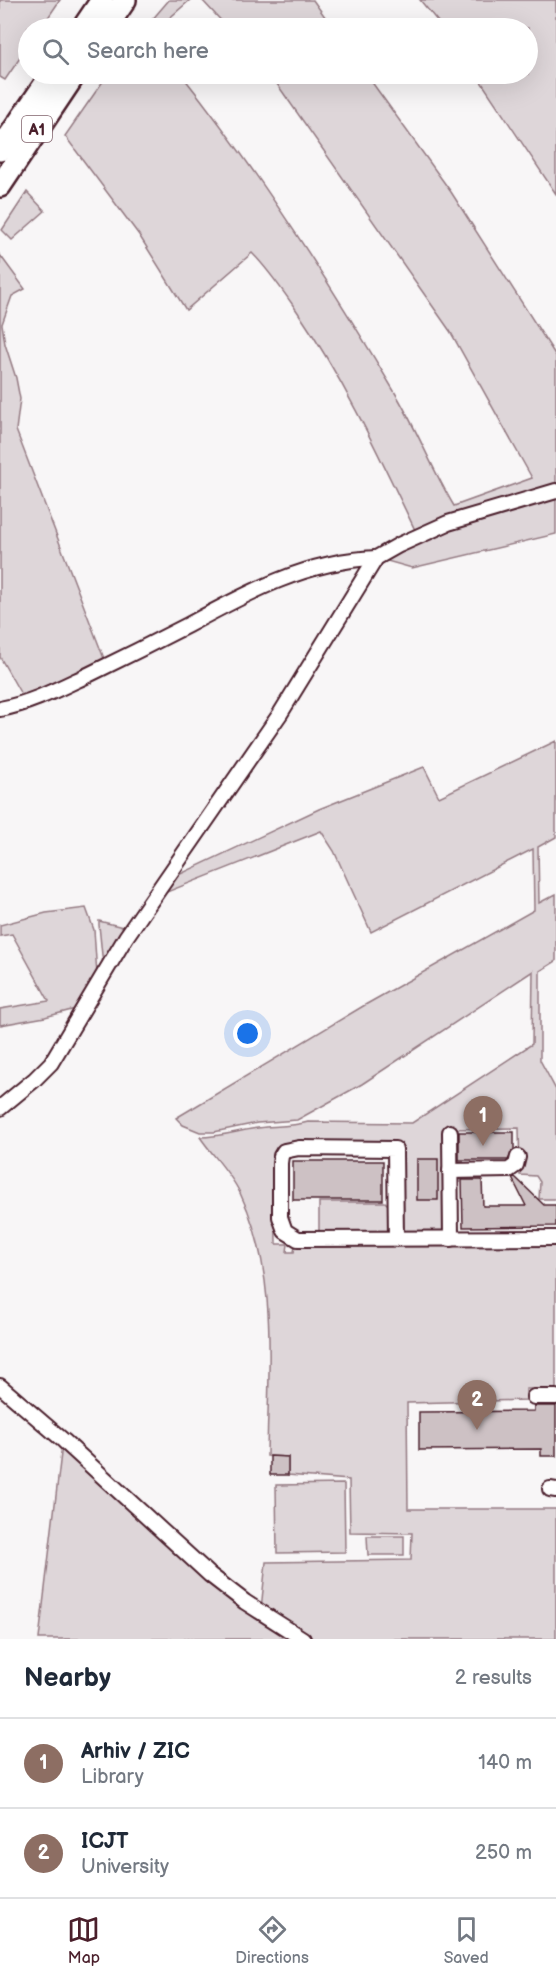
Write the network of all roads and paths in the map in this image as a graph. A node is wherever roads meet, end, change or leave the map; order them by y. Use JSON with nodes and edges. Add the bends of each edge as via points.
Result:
{"nodes":[{"id":1,"x":102,"y":0,"type":"edge"},
{"id":2,"x":125,"y":0,"type":"edge"},
{"id":3,"x":90,"y":18,"type":"edge"},
{"id":4,"x":113,"y":18,"type":"edge"},
{"id":5,"x":45,"y":84,"type":"edge"},
{"id":6,"x":68,"y":84,"type":"edge"},
{"id":7,"x":0,"y":150,"type":"edge"},
{"id":8,"x":0,"y":186,"type":"edge"},
{"id":9,"x":556,"y":492,"type":"edge"},
{"id":10,"x":376,"y":558,"type":"junction"},
{"id":11,"x":0,"y":709,"type":"edge"},
{"id":12,"x":0,"y":1108,"type":"edge"},
{"id":13,"x":450,"y":1132,"type":"dead end"},
{"id":14,"x":518,"y":1157,"type":"dead end"},
{"id":15,"x":450,"y":1171,"type":"junction"},
{"id":16,"x":556,"y":1238,"type":"edge"},
{"id":17,"x":396,"y":1239,"type":"junction"},
{"id":18,"x":451,"y":1239,"type":"junction"},
{"id":19,"x":0,"y":1386,"type":"edge"},
{"id":20,"x":534,"y":1397,"type":"dead end"},
{"id":21,"x":556,"y":1397,"type":"edge"},
{"id":22,"x":303,"y":1639,"type":"edge"}],
"edges":[{"from":1,"to":3,"type":"highway"},
{"from":2,"to":4,"type":"highway"},
{"from":5,"to":7,"type":"highway","number":"A1"},
{"from":6,"to":8,"type":"highway","number":"A1"},
{"from":9,"to":10,"type":"street","via":[[448,523]]},
{"from":10,"to":11,"type":"street","via":[[317,566],[287,576],[44,696]]},
{"from":10,"to":12,"type":"street","via":[[280,714],[126,937],[51,1063]]},
{"from":13,"to":15,"type":"street"},
{"from":14,"to":15,"type":"street","via":[[509,1170]]},
{"from":15,"to":18,"type":"street"},
{"from":16,"to":18,"type":"street"},
{"from":17,"to":17,"type":"street","via":[[395,1149],[284,1151],[280,1163],[280,1217],[291,1236]]},
{"from":17,"to":18,"type":"street"},
{"from":19,"to":22,"type":"street","via":[[210,1575]]},
{"from":20,"to":21,"type":"street"}]}
